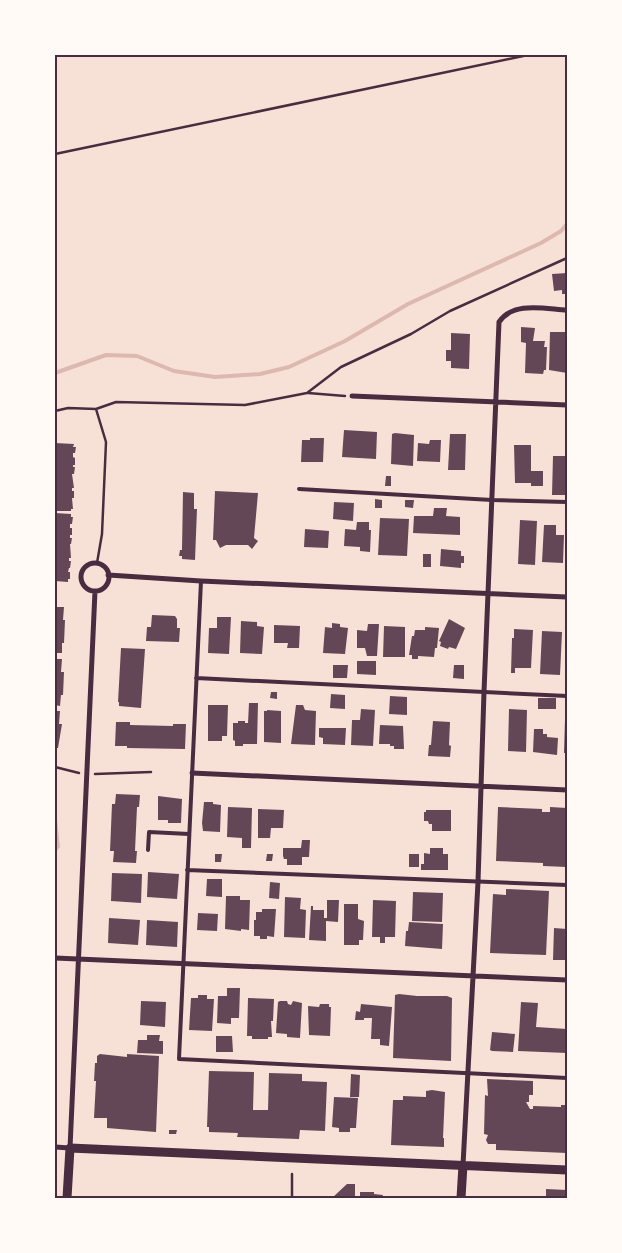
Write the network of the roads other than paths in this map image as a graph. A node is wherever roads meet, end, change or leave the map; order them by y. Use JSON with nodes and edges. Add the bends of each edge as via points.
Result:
{"nodes":[{"id":1,"x":567,"y":310,"type":"edge"},
{"id":2,"x":352,"y":396,"type":"road end"},
{"id":3,"x":496,"y":402,"type":"junction"},
{"id":4,"x":567,"y":405,"type":"edge"},
{"id":5,"x":299,"y":489,"type":"dead end"},
{"id":6,"x":492,"y":500,"type":"junction"},
{"id":7,"x":567,"y":502,"type":"edge"},
{"id":8,"x":108,"y":575,"type":"junction"},
{"id":9,"x":201,"y":582,"type":"junction"},
{"id":10,"x":95,"y":591,"type":"junction"},
{"id":11,"x":488,"y":592,"type":"junction"},
{"id":12,"x":567,"y":596,"type":"edge"},
{"id":13,"x":196,"y":678,"type":"junction"},
{"id":14,"x":484,"y":692,"type":"junction"},
{"id":15,"x":567,"y":696,"type":"edge"},
{"id":16,"x":192,"y":773,"type":"junction"},
{"id":17,"x":481,"y":787,"type":"junction"},
{"id":18,"x":567,"y":790,"type":"edge"},
{"id":19,"x":189,"y":834,"type":"junction"},
{"id":20,"x":148,"y":850,"type":"dead end"},
{"id":21,"x":187,"y":870,"type":"junction"},
{"id":22,"x":478,"y":882,"type":"junction"},
{"id":23,"x":567,"y":885,"type":"edge"},
{"id":24,"x":55,"y":958,"type":"edge"},
{"id":25,"x":78,"y":959,"type":"junction"},
{"id":26,"x":182,"y":964,"type":"junction"},
{"id":27,"x":473,"y":976,"type":"junction"},
{"id":28,"x":567,"y":980,"type":"edge"},
{"id":29,"x":469,"y":1074,"type":"junction"},
{"id":30,"x":567,"y":1078,"type":"edge"},
{"id":31,"x":55,"y":1147,"type":"edge"},
{"id":32,"x":70,"y":1148,"type":"junction"},
{"id":33,"x":463,"y":1165,"type":"junction"},
{"id":34,"x":567,"y":1170,"type":"edge"},
{"id":35,"x":67,"y":1198,"type":"edge"},
{"id":36,"x":461,"y":1198,"type":"edge"}],
"edges":[{"from":1,"to":3,"type":"street","via":[[518,308],[508,312],[499,322]]},
{"from":2,"to":3,"type":"street"},
{"from":3,"to":4,"type":"street"},
{"from":3,"to":6,"type":"street"},
{"from":5,"to":6,"type":"lane"},
{"from":6,"to":7,"type":"lane"},
{"from":6,"to":11,"type":"street"},
{"from":8,"to":9,"type":"street"},
{"from":8,"to":10,"type":"street","via":[[104,588]]},
{"from":8,"to":10,"type":"street","via":[[105,567],[97,563],[82,571],[83,584]]},
{"from":9,"to":11,"type":"street"},
{"from":9,"to":13,"type":"lane"},
{"from":10,"to":25,"type":"street"},
{"from":11,"to":12,"type":"street"},
{"from":11,"to":14,"type":"street"},
{"from":13,"to":14,"type":"lane"},
{"from":13,"to":16,"type":"lane"},
{"from":14,"to":15,"type":"lane"},
{"from":14,"to":17,"type":"street"},
{"from":16,"to":17,"type":"street"},
{"from":16,"to":19,"type":"lane"},
{"from":17,"to":18,"type":"street"},
{"from":17,"to":22,"type":"street"},
{"from":19,"to":20,"type":"lane","via":[[149,832]]},
{"from":19,"to":21,"type":"lane"},
{"from":21,"to":22,"type":"lane"},
{"from":21,"to":26,"type":"lane"},
{"from":22,"to":23,"type":"lane"},
{"from":22,"to":27,"type":"street"},
{"from":24,"to":25,"type":"street"},
{"from":25,"to":26,"type":"street"},
{"from":25,"to":32,"type":"street"},
{"from":26,"to":27,"type":"street"},
{"from":26,"to":29,"type":"lane","via":[[179,1059]]},
{"from":27,"to":28,"type":"street"},
{"from":27,"to":29,"type":"street"},
{"from":29,"to":30,"type":"lane"},
{"from":29,"to":33,"type":"street"},
{"from":31,"to":32,"type":"street"},
{"from":32,"to":33,"type":"street"},
{"from":32,"to":35,"type":"street"},
{"from":33,"to":34,"type":"street"},
{"from":33,"to":36,"type":"street"}]}
